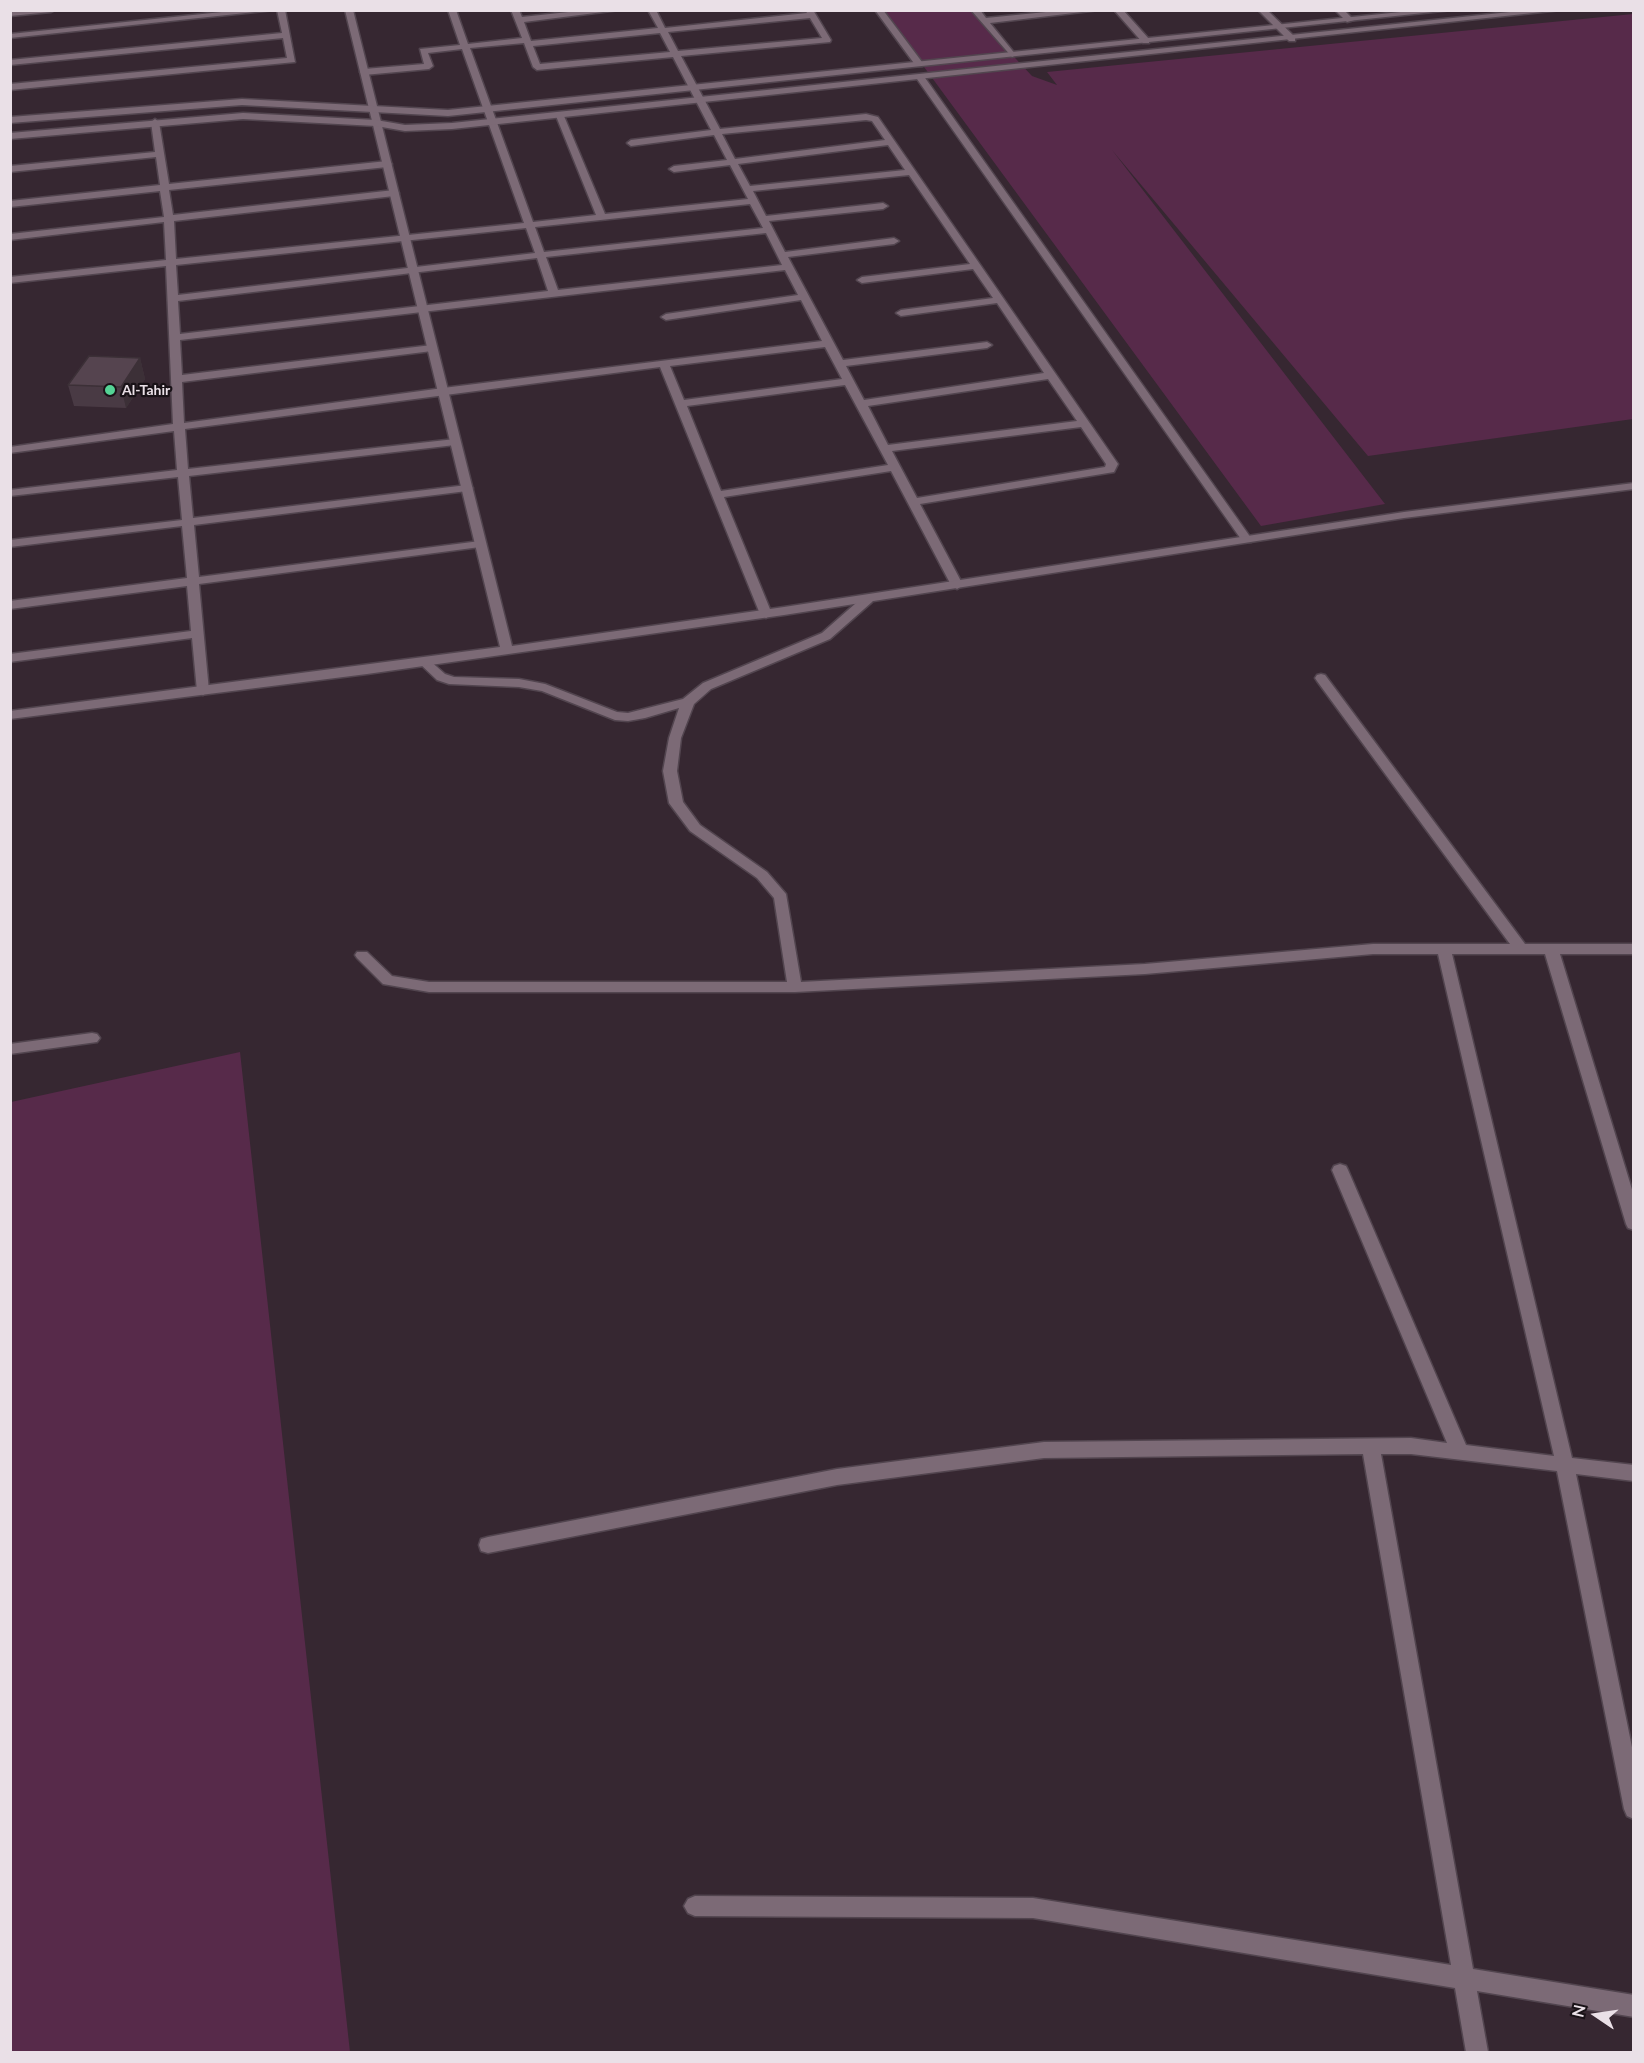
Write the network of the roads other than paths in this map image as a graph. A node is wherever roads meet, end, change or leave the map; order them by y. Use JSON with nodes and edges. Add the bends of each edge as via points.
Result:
{"nodes":[{"id":1,"x":51,"y":10,"type":"edge"},
{"id":2,"x":270,"y":10,"type":"edge"},
{"id":3,"x":281,"y":10,"type":"edge"},
{"id":4,"x":349,"y":10,"type":"edge"},
{"id":5,"x":452,"y":10,"type":"edge"},
{"id":6,"x":514,"y":10,"type":"edge"},
{"id":7,"x":615,"y":10,"type":"edge"},
{"id":8,"x":652,"y":10,"type":"edge"},
{"id":9,"x":879,"y":10,"type":"edge"},
{"id":10,"x":975,"y":10,"type":"edge"},
{"id":11,"x":1095,"y":10,"type":"edge"},
{"id":12,"x":1118,"y":10,"type":"edge"},
{"id":13,"x":1262,"y":10,"type":"edge"},
{"id":14,"x":1339,"y":10,"type":"edge"},
{"id":15,"x":1448,"y":10,"type":"edge"},
{"id":16,"x":1557,"y":10,"type":"edge"},
{"id":17,"x":1056,"y":12,"type":"edge"},
{"id":18,"x":810,"y":13,"type":"edge"},
{"id":19,"x":10,"y":14,"type":"edge"},
{"id":20,"x":518,"y":20,"type":"junction"},
{"id":21,"x":1350,"y":20,"type":"junction"},
{"id":22,"x":984,"y":21,"type":"junction"},
{"id":23,"x":1280,"y":27,"type":"junction"},
{"id":24,"x":663,"y":30,"type":"junction"},
{"id":25,"x":286,"y":34,"type":"junction"},
{"id":26,"x":10,"y":36,"type":"edge"},
{"id":27,"x":1292,"y":39,"type":"junction"},
{"id":28,"x":1146,"y":41,"type":"junction"},
{"id":29,"x":527,"y":42,"type":"junction"},
{"id":30,"x":465,"y":46,"type":"junction"},
{"id":31,"x":675,"y":54,"type":"junction"},
{"id":32,"x":1012,"y":55,"type":"junction"},
{"id":33,"x":10,"y":63,"type":"edge"},
{"id":34,"x":919,"y":64,"type":"junction"},
{"id":35,"x":364,"y":72,"type":"junction"},
{"id":36,"x":920,"y":77,"type":"junction"},
{"id":37,"x":10,"y":87,"type":"edge"},
{"id":38,"x":694,"y":88,"type":"junction"},
{"id":39,"x":700,"y":100,"type":"junction"},
{"id":40,"x":373,"y":108,"type":"junction"},
{"id":41,"x":489,"y":110,"type":"junction"},
{"id":42,"x":560,"y":116,"type":"junction"},
{"id":43,"x":10,"y":120,"type":"edge"},
{"id":44,"x":155,"y":122,"type":"junction"},
{"id":45,"x":494,"y":122,"type":"junction"},
{"id":46,"x":376,"y":123,"type":"junction"},
{"id":47,"x":717,"y":132,"type":"junction"},
{"id":48,"x":10,"y":136,"type":"edge"},
{"id":49,"x":892,"y":142,"type":"junction"},
{"id":50,"x":632,"y":143,"type":"dead end"},
{"id":51,"x":160,"y":153,"type":"junction"},
{"id":52,"x":733,"y":162,"type":"junction"},
{"id":53,"x":387,"y":164,"type":"junction"},
{"id":54,"x":10,"y":169,"type":"edge"},
{"id":55,"x":674,"y":169,"type":"dead end"},
{"id":56,"x":912,"y":172,"type":"junction"},
{"id":57,"x":165,"y":188,"type":"junction"},
{"id":58,"x":747,"y":189,"type":"junction"},
{"id":59,"x":394,"y":193,"type":"junction"},
{"id":60,"x":753,"y":201,"type":"junction"},
{"id":61,"x":10,"y":204,"type":"edge"},
{"id":62,"x":883,"y":206,"type":"dead end"},
{"id":63,"x":602,"y":217,"type":"junction"},
{"id":64,"x":170,"y":219,"type":"junction"},
{"id":65,"x":763,"y":219,"type":"junction"},
{"id":66,"x":529,"y":224,"type":"junction"},
{"id":67,"x":769,"y":230,"type":"junction"},
{"id":68,"x":10,"y":237,"type":"edge"},
{"id":69,"x":405,"y":237,"type":"junction"},
{"id":70,"x":894,"y":240,"type":"dead end"},
{"id":71,"x":540,"y":255,"type":"junction"},
{"id":72,"x":782,"y":255,"type":"junction"},
{"id":73,"x":172,"y":263,"type":"junction"},
{"id":74,"x":977,"y":266,"type":"junction"},
{"id":75,"x":789,"y":267,"type":"junction"},
{"id":76,"x":412,"y":269,"type":"junction"},
{"id":77,"x":10,"y":280,"type":"edge"},
{"id":78,"x":862,"y":280,"type":"dead end"},
{"id":79,"x":554,"y":293,"type":"junction"},
{"id":80,"x":804,"y":297,"type":"junction"},
{"id":81,"x":174,"y":298,"type":"junction"},
{"id":82,"x":1000,"y":300,"type":"junction"},
{"id":83,"x":422,"y":308,"type":"junction"},
{"id":84,"x":901,"y":313,"type":"dead end"},
{"id":85,"x":666,"y":317,"type":"dead end"},
{"id":86,"x":175,"y":338,"type":"junction"},
{"id":87,"x":829,"y":343,"type":"junction"},
{"id":88,"x":987,"y":345,"type":"dead end"},
{"id":89,"x":432,"y":348,"type":"junction"},
{"id":90,"x":664,"y":363,"type":"junction"},
{"id":91,"x":840,"y":364,"type":"junction"},
{"id":92,"x":1051,"y":375,"type":"junction"},
{"id":93,"x":177,"y":379,"type":"junction"},
{"id":94,"x":849,"y":381,"type":"junction"},
{"id":95,"x":443,"y":391,"type":"junction"},
{"id":96,"x":681,"y":404,"type":"junction"},
{"id":97,"x":861,"y":404,"type":"junction"},
{"id":98,"x":1084,"y":423,"type":"junction"},
{"id":99,"x":178,"y":429,"type":"junction"},
{"id":100,"x":455,"y":442,"type":"junction"},
{"id":101,"x":885,"y":449,"type":"junction"},
{"id":102,"x":10,"y":450,"type":"edge"},
{"id":103,"x":894,"y":467,"type":"junction"},
{"id":104,"x":183,"y":473,"type":"junction"},
{"id":105,"x":1634,"y":486,"type":"edge"},
{"id":106,"x":466,"y":488,"type":"junction"},
{"id":107,"x":10,"y":493,"type":"edge"},
{"id":108,"x":718,"y":495,"type":"junction"},
{"id":109,"x":913,"y":502,"type":"junction"},
{"id":110,"x":188,"y":522,"type":"junction"},
{"id":111,"x":1247,"y":540,"type":"junction"},
{"id":112,"x":10,"y":543,"type":"edge"},
{"id":113,"x":480,"y":544,"type":"junction"},
{"id":114,"x":193,"y":581,"type":"junction"},
{"id":115,"x":957,"y":585,"type":"junction"},
{"id":116,"x":868,"y":599,"type":"junction"},
{"id":117,"x":10,"y":605,"type":"edge"},
{"id":118,"x":766,"y":614,"type":"junction"},
{"id":119,"x":198,"y":634,"type":"junction"},
{"id":120,"x":507,"y":650,"type":"junction"},
{"id":121,"x":10,"y":658,"type":"edge"},
{"id":122,"x":424,"y":662,"type":"junction"},
{"id":123,"x":1321,"y":678,"type":"dead end"},
{"id":124,"x":203,"y":691,"type":"junction"},
{"id":125,"x":688,"y":702,"type":"junction"},
{"id":126,"x":10,"y":715,"type":"edge"},
{"id":127,"x":1444,"y":949,"type":"junction"},
{"id":128,"x":1521,"y":949,"type":"junction"},
{"id":129,"x":1551,"y":949,"type":"junction"},
{"id":130,"x":1634,"y":949,"type":"edge"},
{"id":131,"x":362,"y":955,"type":"dead end"},
{"id":132,"x":795,"y":987,"type":"junction"},
{"id":133,"x":92,"y":1038,"type":"dead end"},
{"id":134,"x":10,"y":1049,"type":"edge"},
{"id":135,"x":1340,"y":1170,"type":"dead end"},
{"id":136,"x":1634,"y":1224,"type":"edge"},
{"id":137,"x":1371,"y":1447,"type":"junction"},
{"id":138,"x":1460,"y":1452,"type":"junction"},
{"id":139,"x":1565,"y":1465,"type":"junction"},
{"id":140,"x":1634,"y":1473,"type":"edge"},
{"id":141,"x":488,"y":1545,"type":"dead end"},
{"id":142,"x":1634,"y":1809,"type":"edge"},
{"id":143,"x":695,"y":1906,"type":"dead end"},
{"id":144,"x":1462,"y":1978,"type":"junction"},
{"id":145,"x":1634,"y":2006,"type":"edge"},
{"id":146,"x":1477,"y":2052,"type":"edge"}],
"edges":[{"from":1,"to":19,"type":"street"},
{"from":2,"to":26,"type":"street"},
{"from":3,"to":25,"type":"street"},
{"from":4,"to":35,"type":"street"},
{"from":5,"to":30,"type":"street"},
{"from":6,"to":20,"type":"street"},
{"from":7,"to":20,"type":"street"},
{"from":8,"to":24,"type":"street"},
{"from":9,"to":34,"type":"street"},
{"from":10,"to":22,"type":"street"},
{"from":11,"to":17,"type":"street"},
{"from":12,"to":28,"type":"street"},
{"from":13,"to":23,"type":"street"},
{"from":14,"to":21,"type":"street"},
{"from":15,"to":21,"type":"street"},
{"from":16,"to":27,"type":"street"},
{"from":17,"to":22,"type":"street"},
{"from":18,"to":24,"type":"street"},
{"from":18,"to":31,"type":"street","via":[[827,40]]},
{"from":20,"to":29,"type":"street"},
{"from":21,"to":23,"type":"street"},
{"from":22,"to":32,"type":"street"},
{"from":23,"to":27,"type":"street"},
{"from":23,"to":28,"type":"street"},
{"from":24,"to":29,"type":"street"},
{"from":24,"to":31,"type":"street"},
{"from":25,"to":33,"type":"street"},
{"from":25,"to":37,"type":"street","via":[[292,60]]},
{"from":27,"to":36,"type":"street"},
{"from":28,"to":32,"type":"street"},
{"from":29,"to":30,"type":"street"},
{"from":29,"to":31,"type":"street","via":[[537,67]]},
{"from":30,"to":35,"type":"street","via":[[423,51],[429,66]]},
{"from":30,"to":41,"type":"street"},
{"from":31,"to":38,"type":"street"},
{"from":32,"to":34,"type":"street"},
{"from":34,"to":38,"type":"street"},
{"from":35,"to":40,"type":"street"},
{"from":36,"to":39,"type":"street"},
{"from":36,"to":111,"type":"street"},
{"from":38,"to":39,"type":"street"},
{"from":38,"to":41,"type":"street"},
{"from":39,"to":42,"type":"street"},
{"from":39,"to":47,"type":"street"},
{"from":40,"to":41,"type":"street","via":[[448,113]]},
{"from":40,"to":43,"type":"street","via":[[242,102]]},
{"from":40,"to":46,"type":"street"},
{"from":41,"to":45,"type":"street"},
{"from":42,"to":45,"type":"street"},
{"from":42,"to":63,"type":"street"},
{"from":44,"to":46,"type":"street","via":[[243,116]]},
{"from":44,"to":48,"type":"street"},
{"from":44,"to":51,"type":"street"},
{"from":45,"to":46,"type":"street","via":[[405,128]]},
{"from":45,"to":66,"type":"street"},
{"from":46,"to":53,"type":"street"},
{"from":47,"to":49,"type":"street","via":[[866,117],[876,119]]},
{"from":47,"to":50,"type":"street"},
{"from":47,"to":52,"type":"street"},
{"from":49,"to":52,"type":"street"},
{"from":49,"to":56,"type":"street"},
{"from":51,"to":54,"type":"street"},
{"from":51,"to":57,"type":"street"},
{"from":52,"to":55,"type":"street"},
{"from":52,"to":58,"type":"street"},
{"from":53,"to":57,"type":"street"},
{"from":53,"to":59,"type":"street"},
{"from":56,"to":58,"type":"street"},
{"from":56,"to":74,"type":"street"},
{"from":57,"to":61,"type":"street"},
{"from":57,"to":64,"type":"street"},
{"from":58,"to":60,"type":"street"},
{"from":59,"to":64,"type":"street"},
{"from":59,"to":69,"type":"street"},
{"from":60,"to":63,"type":"street"},
{"from":60,"to":65,"type":"street"},
{"from":62,"to":65,"type":"street"},
{"from":63,"to":66,"type":"street"},
{"from":64,"to":68,"type":"street"},
{"from":64,"to":73,"type":"street"},
{"from":65,"to":67,"type":"street"},
{"from":66,"to":69,"type":"street"},
{"from":66,"to":71,"type":"street"},
{"from":67,"to":71,"type":"street"},
{"from":67,"to":72,"type":"street"},
{"from":69,"to":73,"type":"street"},
{"from":69,"to":76,"type":"street"},
{"from":70,"to":72,"type":"street"},
{"from":71,"to":76,"type":"street"},
{"from":71,"to":79,"type":"street"},
{"from":72,"to":75,"type":"street"},
{"from":73,"to":77,"type":"street"},
{"from":73,"to":81,"type":"street"},
{"from":74,"to":78,"type":"street"},
{"from":74,"to":82,"type":"street"},
{"from":75,"to":79,"type":"street"},
{"from":75,"to":80,"type":"street"},
{"from":76,"to":81,"type":"street"},
{"from":76,"to":83,"type":"street"},
{"from":79,"to":83,"type":"street"},
{"from":80,"to":85,"type":"street"},
{"from":80,"to":87,"type":"street"},
{"from":81,"to":86,"type":"street"},
{"from":82,"to":84,"type":"street"},
{"from":82,"to":92,"type":"street"},
{"from":83,"to":86,"type":"street"},
{"from":83,"to":89,"type":"street"},
{"from":86,"to":93,"type":"street"},
{"from":87,"to":90,"type":"street"},
{"from":87,"to":91,"type":"street"},
{"from":88,"to":91,"type":"street"},
{"from":89,"to":93,"type":"street"},
{"from":89,"to":95,"type":"street"},
{"from":90,"to":95,"type":"street"},
{"from":90,"to":96,"type":"street"},
{"from":91,"to":94,"type":"street"},
{"from":92,"to":97,"type":"street"},
{"from":92,"to":98,"type":"street"},
{"from":93,"to":99,"type":"street"},
{"from":94,"to":96,"type":"street"},
{"from":94,"to":97,"type":"street"},
{"from":95,"to":99,"type":"street"},
{"from":95,"to":100,"type":"street"},
{"from":96,"to":108,"type":"street"},
{"from":97,"to":101,"type":"street"},
{"from":98,"to":101,"type":"street"},
{"from":98,"to":109,"type":"street","via":[[1112,464],[1110,471]]},
{"from":99,"to":102,"type":"street"},
{"from":99,"to":104,"type":"street"},
{"from":100,"to":104,"type":"street"},
{"from":100,"to":106,"type":"street"},
{"from":101,"to":103,"type":"street"},
{"from":103,"to":108,"type":"street"},
{"from":103,"to":109,"type":"street"},
{"from":104,"to":107,"type":"street"},
{"from":104,"to":110,"type":"street"},
{"from":105,"to":111,"type":"street","via":[[1404,514]]},
{"from":106,"to":110,"type":"street"},
{"from":106,"to":113,"type":"street"},
{"from":108,"to":118,"type":"street"},
{"from":109,"to":115,"type":"street"},
{"from":110,"to":112,"type":"street"},
{"from":110,"to":114,"type":"street"},
{"from":111,"to":115,"type":"street"},
{"from":113,"to":114,"type":"street"},
{"from":113,"to":120,"type":"street"},
{"from":114,"to":117,"type":"street"},
{"from":114,"to":119,"type":"street"},
{"from":115,"to":116,"type":"street"},
{"from":116,"to":118,"type":"street"},
{"from":116,"to":125,"type":"street","via":[[826,636],[707,686]]},
{"from":118,"to":120,"type":"street"},
{"from":119,"to":121,"type":"street"},
{"from":119,"to":124,"type":"street"},
{"from":120,"to":122,"type":"street"},
{"from":122,"to":124,"type":"street"},
{"from":122,"to":125,"type":"street","via":[[441,677],[453,681],[519,683],[545,688],[615,716],[645,714]]},
{"from":123,"to":128,"type":"street"},
{"from":124,"to":126,"type":"street"},
{"from":125,"to":132,"type":"street","via":[[675,738],[670,771],[676,803],[695,828],[762,875],[781,897]]},
{"from":127,"to":128,"type":"street"},
{"from":127,"to":132,"type":"street","via":[[1373,949],[1144,969]]},
{"from":127,"to":139,"type":"street"},
{"from":128,"to":129,"type":"street"},
{"from":129,"to":130,"type":"street"},
{"from":129,"to":136,"type":"street"},
{"from":131,"to":132,"type":"street","via":[[388,980],[429,987]]},
{"from":133,"to":134,"type":"street"},
{"from":135,"to":138,"type":"street"},
{"from":137,"to":138,"type":"street","via":[[1411,1446]]},
{"from":137,"to":141,"type":"street","via":[[1044,1450],[837,1478]]},
{"from":137,"to":144,"type":"street"},
{"from":138,"to":139,"type":"street"},
{"from":139,"to":140,"type":"street"},
{"from":139,"to":142,"type":"street"},
{"from":143,"to":144,"type":"street","via":[[1033,1908]]},
{"from":144,"to":145,"type":"street"},
{"from":144,"to":146,"type":"street"}]}
